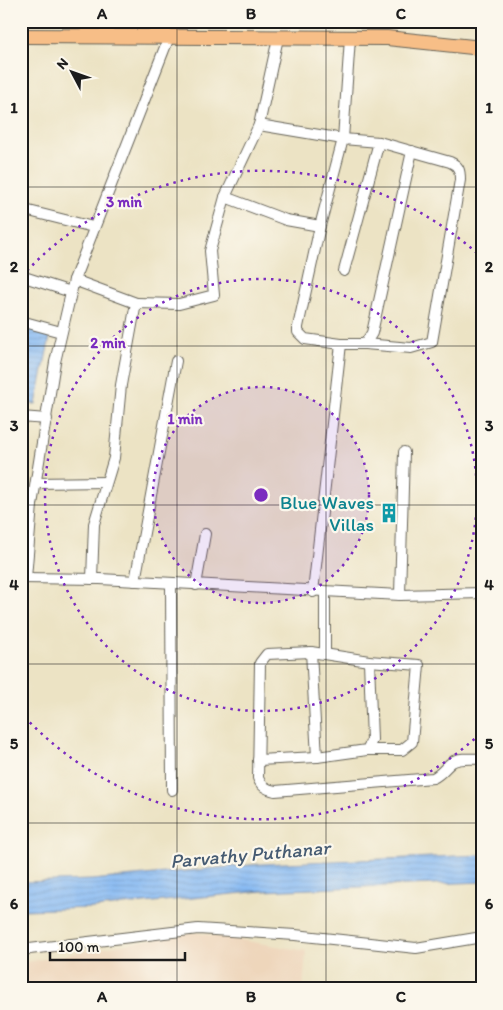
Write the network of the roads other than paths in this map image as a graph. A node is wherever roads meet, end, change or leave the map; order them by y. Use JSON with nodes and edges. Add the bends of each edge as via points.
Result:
{"nodes":[{"id":1,"x":159,"y":21,"type":"edge"},
{"id":2,"x":21,"y":36,"type":"edge"},
{"id":3,"x":154,"y":37,"type":"junction"},
{"id":4,"x":169,"y":37,"type":"junction"},
{"id":5,"x":278,"y":38,"type":"junction"},
{"id":6,"x":350,"y":38,"type":"junction"},
{"id":7,"x":482,"y":48,"type":"edge"},
{"id":8,"x":259,"y":125,"type":"junction"},
{"id":9,"x":343,"y":139,"type":"junction"},
{"id":10,"x":380,"y":142,"type":"junction"},
{"id":11,"x":412,"y":151,"type":"junction"},
{"id":12,"x":225,"y":197,"type":"junction"},
{"id":13,"x":21,"y":209,"type":"edge"},
{"id":14,"x":320,"y":226,"type":"junction"},
{"id":15,"x":93,"y":227,"type":"junction"},
{"id":16,"x":344,"y":271,"type":"dead end"},
{"id":17,"x":21,"y":276,"type":"edge"},
{"id":18,"x":74,"y":280,"type":"junction"},
{"id":19,"x":71,"y":292,"type":"junction"},
{"id":20,"x":136,"y":303,"type":"junction"},
{"id":21,"x":21,"y":321,"type":"edge"},
{"id":22,"x":61,"y":332,"type":"junction"},
{"id":23,"x":342,"y":344,"type":"junction"},
{"id":24,"x":364,"y":344,"type":"junction"},
{"id":25,"x":176,"y":361,"type":"dead end"},
{"id":26,"x":21,"y":417,"type":"edge"},
{"id":27,"x":47,"y":419,"type":"junction"},
{"id":28,"x":404,"y":452,"type":"dead end"},
{"id":29,"x":106,"y":482,"type":"junction"},
{"id":30,"x":36,"y":483,"type":"junction"},
{"id":31,"x":21,"y":505,"type":"edge"},
{"id":32,"x":32,"y":505,"type":"junction"},
{"id":33,"x":205,"y":534,"type":"dead end"},
{"id":34,"x":24,"y":578,"type":"edge"},
{"id":35,"x":92,"y":579,"type":"junction"},
{"id":36,"x":135,"y":581,"type":"junction"},
{"id":37,"x":170,"y":583,"type":"junction"},
{"id":38,"x":196,"y":585,"type":"junction"},
{"id":39,"x":312,"y":592,"type":"junction"},
{"id":40,"x":325,"y":592,"type":"junction"},
{"id":41,"x":482,"y":594,"type":"edge"},
{"id":42,"x":400,"y":595,"type":"junction"},
{"id":43,"x":311,"y":652,"type":"junction"},
{"id":44,"x":324,"y":654,"type":"junction"},
{"id":45,"x":369,"y":661,"type":"junction"},
{"id":46,"x":367,"y":750,"type":"junction"},
{"id":47,"x":317,"y":757,"type":"junction"},
{"id":48,"x":258,"y":760,"type":"junction"},
{"id":49,"x":482,"y":760,"type":"edge"},
{"id":50,"x":172,"y":790,"type":"dead end"},
{"id":51,"x":482,"y":937,"type":"edge"},
{"id":52,"x":21,"y":950,"type":"edge"}],
"edges":[{"from":1,"to":3,"type":"street"},
{"from":2,"to":3,"type":"main road"},
{"from":3,"to":4,"type":"main road"},
{"from":4,"to":5,"type":"main road"},
{"from":4,"to":15,"type":"street"},
{"from":5,"to":6,"type":"main road"},
{"from":5,"to":8,"type":"street"},
{"from":6,"to":7,"type":"main road","via":[[388,38]]},
{"from":6,"to":9,"type":"street"},
{"from":8,"to":9,"type":"street"},
{"from":8,"to":12,"type":"street"},
{"from":9,"to":10,"type":"street"},
{"from":9,"to":14,"type":"street"},
{"from":10,"to":11,"type":"street"},
{"from":10,"to":16,"type":"street"},
{"from":11,"to":24,"type":"street","via":[[372,333]]},
{"from":11,"to":24,"type":"street","via":[[450,162],[460,170],[432,342],[411,348]]},
{"from":12,"to":14,"type":"street","via":[[286,220]]},
{"from":12,"to":20,"type":"street","via":[[210,251],[214,295],[179,304]]},
{"from":13,"to":15,"type":"street"},
{"from":14,"to":23,"type":"street","via":[[298,332],[306,339]]},
{"from":15,"to":18,"type":"street"},
{"from":17,"to":19,"type":"street"},
{"from":18,"to":19,"type":"street"},
{"from":18,"to":20,"type":"street"},
{"from":19,"to":22,"type":"street"},
{"from":20,"to":29,"type":"street","via":[[121,385],[114,458]]},
{"from":21,"to":22,"type":"street"},
{"from":22,"to":27,"type":"street"},
{"from":23,"to":24,"type":"street"},
{"from":23,"to":39,"type":"street"},
{"from":25,"to":36,"type":"street"},
{"from":26,"to":27,"type":"street"},
{"from":27,"to":30,"type":"street"},
{"from":28,"to":42,"type":"street"},
{"from":29,"to":30,"type":"street"},
{"from":29,"to":35,"type":"street","via":[[94,524]]},
{"from":30,"to":32,"type":"street"},
{"from":31,"to":32,"type":"street"},
{"from":32,"to":34,"type":"street"},
{"from":33,"to":38,"type":"street"},
{"from":34,"to":35,"type":"street"},
{"from":35,"to":36,"type":"street"},
{"from":36,"to":37,"type":"street"},
{"from":37,"to":38,"type":"street"},
{"from":37,"to":50,"type":"street"},
{"from":38,"to":39,"type":"street"},
{"from":39,"to":40,"type":"street"},
{"from":40,"to":42,"type":"street"},
{"from":40,"to":44,"type":"street"},
{"from":41,"to":42,"type":"street"},
{"from":43,"to":44,"type":"street"},
{"from":43,"to":47,"type":"street"},
{"from":43,"to":48,"type":"street","via":[[267,654],[262,658]]},
{"from":44,"to":45,"type":"street"},
{"from":45,"to":46,"type":"street","via":[[372,740]]},
{"from":45,"to":46,"type":"street","via":[[419,665],[412,742],[402,750]]},
{"from":46,"to":47,"type":"street"},
{"from":47,"to":48,"type":"street"},
{"from":48,"to":49,"type":"street","via":[[260,784],[274,791],[433,778],[442,774],[452,762]]},
{"from":51,"to":52,"type":"street","via":[[416,948],[198,929]]}]}
